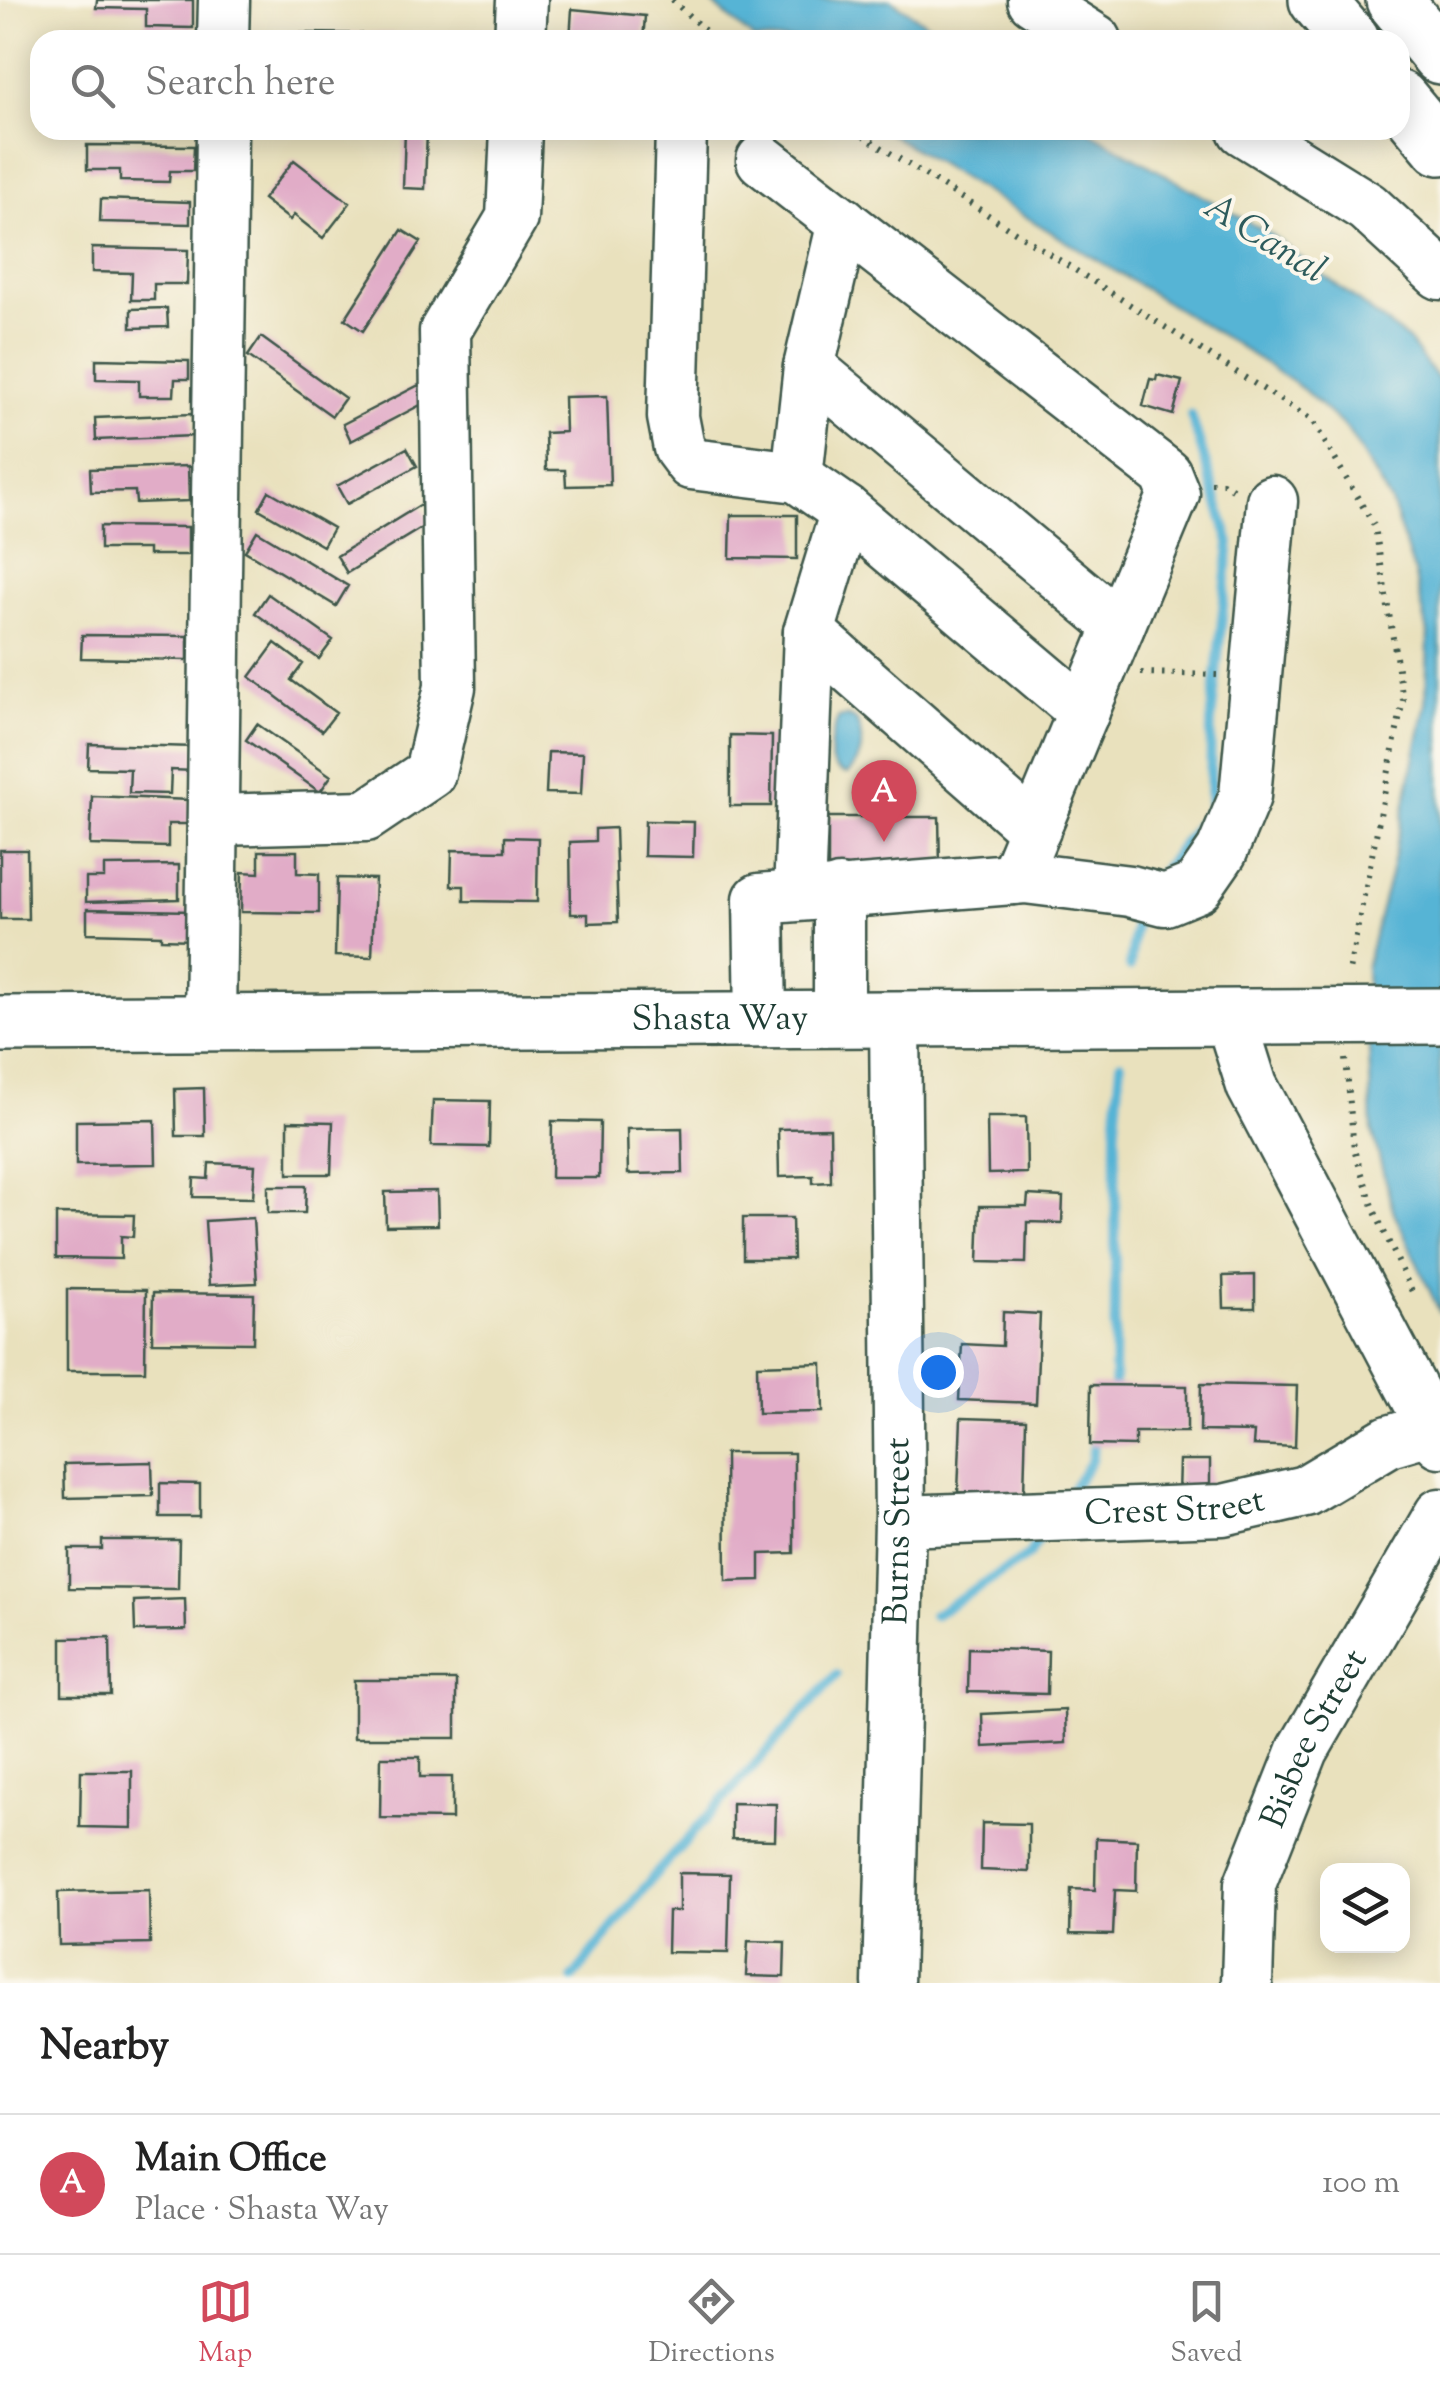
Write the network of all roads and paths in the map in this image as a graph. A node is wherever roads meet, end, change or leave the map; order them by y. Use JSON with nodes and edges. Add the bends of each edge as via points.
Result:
{"nodes":[{"id":1,"x":224,"y":0,"type":"edge"},
{"id":2,"x":522,"y":0,"type":"edge"},
{"id":3,"x":672,"y":0,"type":"edge"},
{"id":4,"x":1033,"y":0,"type":"edge"},
{"id":5,"x":1317,"y":0,"type":"edge"},
{"id":6,"x":1394,"y":0,"type":"edge"},
{"id":7,"x":224,"y":30,"type":"edge"},
{"id":8,"x":520,"y":30,"type":"edge"},
{"id":9,"x":704,"y":30,"type":"edge"},
{"id":10,"x":1080,"y":30,"type":"edge"},
{"id":11,"x":1342,"y":30,"type":"edge"},
{"id":12,"x":1440,"y":56,"type":"edge"},
{"id":13,"x":1410,"y":111,"type":"edge"},
{"id":14,"x":222,"y":140,"type":"edge"},
{"id":15,"x":516,"y":140,"type":"edge"},
{"id":16,"x":681,"y":140,"type":"edge"},
{"id":17,"x":1260,"y":140,"type":"edge"},
{"id":18,"x":1440,"y":147,"type":"edge"},
{"id":19,"x":762,"y":160,"type":"dead end"},
{"id":20,"x":843,"y":222,"type":"junction"},
{"id":21,"x":1440,"y":274,"type":"edge"},
{"id":22,"x":809,"y":367,"type":"junction"},
{"id":23,"x":796,"y":477,"type":"junction"},
{"id":24,"x":1272,"y":501,"type":"dead end"},
{"id":25,"x":846,"y":511,"type":"junction"},
{"id":26,"x":1119,"y":626,"type":"junction"},
{"id":27,"x":809,"y":632,"type":"junction"},
{"id":28,"x":1200,"y":674,"type":"dead end"},
{"id":29,"x":1092,"y":692,"type":"junction"},
{"id":30,"x":215,"y":820,"type":"junction"},
{"id":31,"x":1035,"y":830,"type":"junction"},
{"id":32,"x":1014,"y":880,"type":"junction"},
{"id":33,"x":819,"y":894,"type":"junction"},
{"id":34,"x":1230,"y":1016,"type":"junction"},
{"id":35,"x":1440,"y":1016,"type":"edge"},
{"id":36,"x":838,"y":1019,"type":"junction"},
{"id":37,"x":895,"y":1019,"type":"junction"},
{"id":38,"x":761,"y":1020,"type":"junction"},
{"id":39,"x":210,"y":1022,"type":"junction"},
{"id":40,"x":0,"y":1024,"type":"edge"},
{"id":41,"x":1436,"y":1435,"type":"edge"},
{"id":42,"x":1440,"y":1514,"type":"edge"},
{"id":43,"x":900,"y":1521,"type":"junction"},
{"id":44,"x":888,"y":1983,"type":"edge"},
{"id":45,"x":1247,"y":1983,"type":"edge"}],
"edges":[{"from":1,"to":7,"type":"street"},
{"from":2,"to":8,"type":"street"},
{"from":3,"to":9,"type":"path"},
{"from":4,"to":10,"type":"street"},
{"from":5,"to":11,"type":"main road"},
{"from":6,"to":12,"type":"main road"},
{"from":13,"to":18,"type":"main road"},
{"from":14,"to":30,"type":"street"},
{"from":15,"to":30,"type":"street","via":[[512,218],[445,331],[450,687],[430,773],[366,816]]},
{"from":16,"to":23,"type":"street","via":[[673,417],[680,448],[691,464]]},
{"from":17,"to":21,"type":"street","via":[[1367,208]]},
{"from":19,"to":20,"type":"street"},
{"from":20,"to":22,"type":"street"},
{"from":20,"to":26,"type":"street","via":[[1166,474],[1174,494]]},
{"from":22,"to":23,"type":"street"},
{"from":22,"to":26,"type":"street"},
{"from":23,"to":25,"type":"street"},
{"from":24,"to":32,"type":"street","via":[[1245,796],[1222,852],[1197,887],[1147,895]]},
{"from":25,"to":27,"type":"street"},
{"from":25,"to":29,"type":"street"},
{"from":26,"to":29,"type":"street"},
{"from":27,"to":31,"type":"street"},
{"from":27,"to":33,"type":"street"},
{"from":28,"to":29,"type":"path"},
{"from":29,"to":31,"type":"street"},
{"from":30,"to":39,"type":"street"},
{"from":31,"to":32,"type":"street"},
{"from":32,"to":33,"type":"street"},
{"from":33,"to":36,"type":"street"},
{"from":33,"to":38,"type":"street","via":[[759,899]]},
{"from":34,"to":35,"type":"main road","name":"Shasta Way"},
{"from":34,"to":37,"type":"main road","name":"Shasta Way"},
{"from":34,"to":41,"type":"street","name":"Crest Street","via":[[1252,1086]]},
{"from":36,"to":37,"type":"main road","name":"Shasta Way"},
{"from":36,"to":38,"type":"main road","name":"Shasta Way"},
{"from":37,"to":43,"type":"street","name":"Burns Street"},
{"from":38,"to":39,"type":"main road","name":"Shasta Way"},
{"from":39,"to":40,"type":"main road","name":"Shasta Way"},
{"from":41,"to":43,"type":"street","name":"Crest Street","via":[[1389,1442],[1304,1491],[1223,1510]]},
{"from":42,"to":45,"type":"street","name":"Bisbee Street","via":[[1303,1750],[1250,1884]]},
{"from":43,"to":44,"type":"street","name":"Burns Street"}]}
